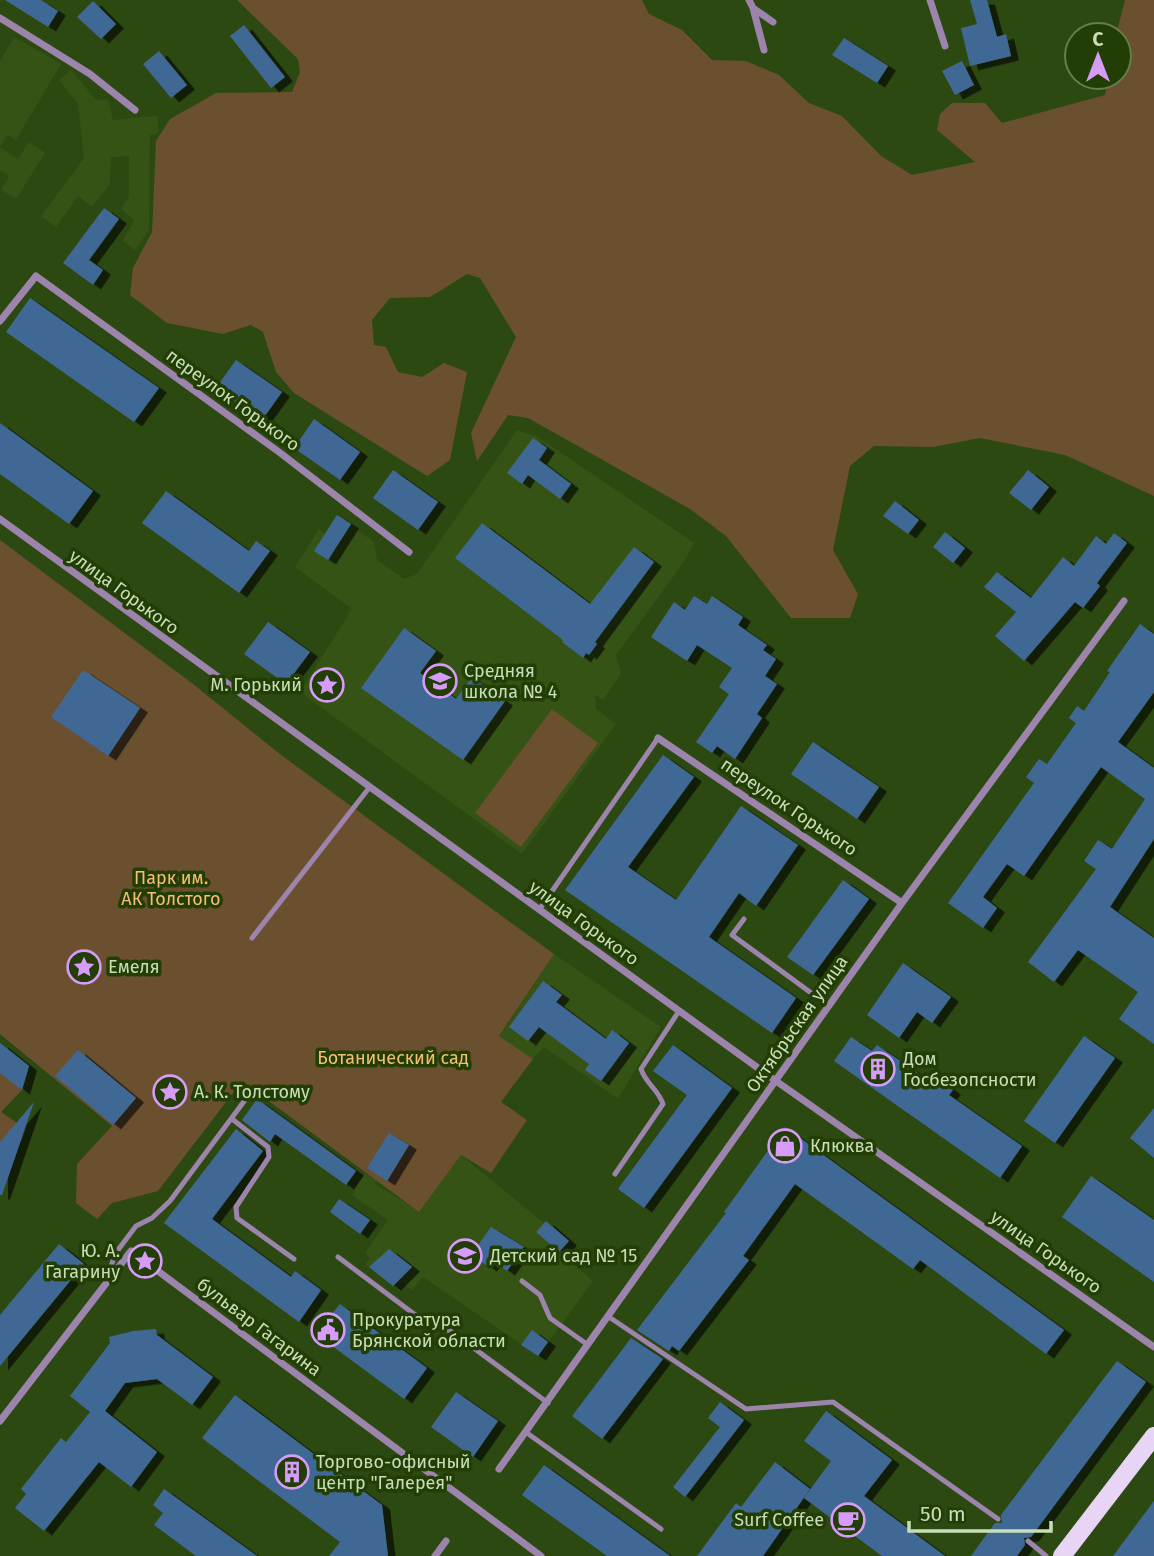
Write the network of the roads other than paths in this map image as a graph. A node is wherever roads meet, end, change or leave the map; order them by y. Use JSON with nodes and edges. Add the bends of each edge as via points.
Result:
{"nodes":[{"id":1,"x":930,"y":0,"type":"edge"},
{"id":2,"x":751,"y":4,"type":"edge"},
{"id":3,"x":0,"y":18,"type":"edge"},
{"id":4,"x":773,"y":22,"type":"dead end"},
{"id":5,"x":944,"y":46,"type":"dead end"},
{"id":6,"x":764,"y":50,"type":"dead end"},
{"id":7,"x":135,"y":110,"type":"dead end"},
{"id":8,"x":0,"y":321,"type":"edge"},
{"id":9,"x":0,"y":519,"type":"edge"},
{"id":10,"x":409,"y":552,"type":"dead end"},
{"id":11,"x":1124,"y":601,"type":"dead end"},
{"id":12,"x":658,"y":738,"type":"joint"},
{"id":13,"x":369,"y":788,"type":"junction"},
{"id":14,"x":902,"y":903,"type":"junction"},
{"id":15,"x":539,"y":910,"type":"junction"},
{"id":16,"x":744,"y":919,"type":"dead end"},
{"id":17,"x":252,"y":938,"type":"dead end"},
{"id":18,"x":829,"y":1006,"type":"junction"},
{"id":19,"x":679,"y":1011,"type":"junction"},
{"id":20,"x":776,"y":1081,"type":"junction"},
{"id":21,"x":245,"y":1100,"type":"dead end"},
{"id":22,"x":232,"y":1119,"type":"junction"},
{"id":23,"x":615,"y":1174,"type":"dead end"},
{"id":24,"x":338,"y":1257,"type":"dead end"},
{"id":25,"x":294,"y":1259,"type":"dead end"},
{"id":26,"x":522,"y":1281,"type":"dead end"},
{"id":27,"x":105,"y":1285,"type":"junction"},
{"id":28,"x":609,"y":1317,"type":"junction"},
{"id":29,"x":589,"y":1345,"type":"junction"},
{"id":30,"x":1154,"y":1347,"type":"edge"},
{"id":31,"x":548,"y":1403,"type":"junction"},
{"id":32,"x":0,"y":1421,"type":"edge"},
{"id":33,"x":527,"y":1433,"type":"junction"},
{"id":34,"x":1154,"y":1436,"type":"edge"},
{"id":35,"x":499,"y":1469,"type":"dead end"},
{"id":36,"x":998,"y":1519,"type":"dead end"},
{"id":37,"x":661,"y":1529,"type":"dead end"},
{"id":38,"x":446,"y":1541,"type":"dead end"},
{"id":39,"x":1028,"y":1541,"type":"dead end"},
{"id":40,"x":435,"y":1556,"type":"edge"},
{"id":41,"x":541,"y":1556,"type":"edge"},
{"id":42,"x":1046,"y":1556,"type":"edge"},
{"id":43,"x":1062,"y":1556,"type":"edge"}],
"edges":[{"from":1,"to":5,"type":"street"},
{"from":2,"to":4,"type":"street"},
{"from":2,"to":6,"type":"street"},
{"from":3,"to":7,"type":"street","via":[[90,74]]},
{"from":8,"to":10,"type":"street","name":"переулок Горького","via":[[36,276]]},
{"from":9,"to":13,"type":"street","name":"улица Горького"},
{"from":11,"to":14,"type":"street","name":"Октябрьская улица"},
{"from":12,"to":14,"type":"street","name":"переулок Горького"},
{"from":12,"to":15,"type":"lane"},
{"from":13,"to":15,"type":"street","name":"улица Горького"},
{"from":13,"to":17,"type":"lane"},
{"from":14,"to":18,"type":"street","name":"Октябрьская улица"},
{"from":15,"to":19,"type":"street","name":"улица Горького"},
{"from":16,"to":18,"type":"lane","via":[[732,935]]},
{"from":18,"to":20,"type":"street","name":"Октябрьская улица"},
{"from":19,"to":20,"type":"street","name":"улица Горького"},
{"from":19,"to":23,"type":"lane","via":[[641,1069],[663,1104]]},
{"from":20,"to":28,"type":"street","name":"Октябрьская улица"},
{"from":20,"to":30,"type":"street","name":"улица Горького"},
{"from":21,"to":22,"type":"lane"},
{"from":22,"to":25,"type":"lane","via":[[268,1147],[269,1157],[236,1207],[237,1218]]},
{"from":22,"to":27,"type":"lane","via":[[170,1201],[136,1226],[115,1254]]},
{"from":24,"to":31,"type":"lane"},
{"from":26,"to":29,"type":"lane","via":[[540,1295],[550,1318]]},
{"from":27,"to":32,"type":"street","name":"бульвар Гагарина"},
{"from":27,"to":41,"type":"street","name":"бульвар Гагарина","via":[[131,1251]]},
{"from":28,"to":29,"type":"street","name":"Октябрьская улица"},
{"from":28,"to":36,"type":"lane","via":[[746,1409],[833,1402]]},
{"from":29,"to":31,"type":"street","name":"Октябрьская улица"},
{"from":31,"to":33,"type":"street","name":"Октябрьская улица"},
{"from":33,"to":35,"type":"street","name":"Октябрьская улица"},
{"from":33,"to":37,"type":"lane"},
{"from":34,"to":43,"type":"main road"},
{"from":38,"to":40,"type":"street"},
{"from":39,"to":42,"type":"lane"}]}
